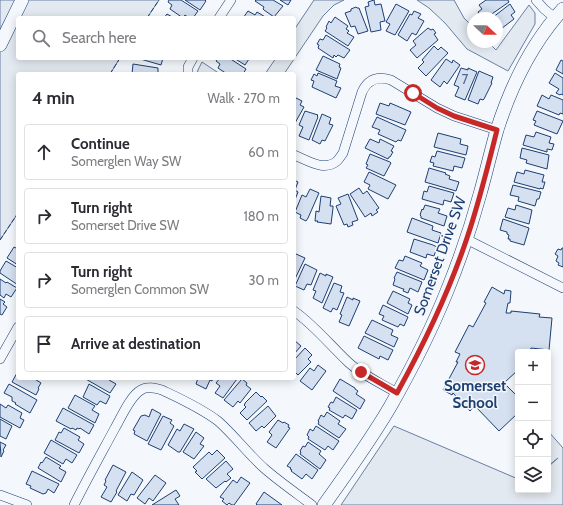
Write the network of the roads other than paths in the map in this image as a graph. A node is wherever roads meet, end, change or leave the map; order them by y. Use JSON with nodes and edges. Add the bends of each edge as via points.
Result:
{"nodes":[{"id":1,"x":22,"y":0,"type":"edge"},
{"id":2,"x":231,"y":0,"type":"edge"},
{"id":3,"x":536,"y":0,"type":"edge"},
{"id":4,"x":559,"y":13,"type":"edge"},
{"id":5,"x":220,"y":16,"type":"edge"},
{"id":6,"x":0,"y":45,"type":"edge"},
{"id":7,"x":192,"y":60,"type":"edge"},
{"id":8,"x":188,"y":72,"type":"edge"},
{"id":9,"x":497,"y":130,"type":"junction"},
{"id":10,"x":296,"y":156,"type":"edge"},
{"id":11,"x":466,"y":239,"type":"junction"},
{"id":12,"x":563,"y":288,"type":"edge"},
{"id":13,"x":296,"y":313,"type":"edge"},
{"id":14,"x":16,"y":331,"type":"edge"},
{"id":15,"x":0,"y":359,"type":"edge"},
{"id":16,"x":397,"y":393,"type":"junction"},
{"id":17,"x":0,"y":495,"type":"edge"},
{"id":18,"x":27,"y":505,"type":"edge"},
{"id":19,"x":74,"y":505,"type":"edge"},
{"id":20,"x":312,"y":505,"type":"edge"},
{"id":21,"x":324,"y":505,"type":"edge"}],
"edges":[{"from":1,"to":6,"type":"street"},
{"from":2,"to":5,"type":"street"},
{"from":3,"to":4,"type":"street","via":[[544,9]]},
{"from":4,"to":9,"type":"street","name":"Somerset Drive SW","via":[[527,60]]},
{"from":7,"to":8,"type":"street"},
{"from":9,"to":10,"type":"street","via":[[454,116],[391,80],[383,78],[376,79],[364,87],[343,153],[338,161],[326,166]]},
{"from":9,"to":11,"type":"street","name":"Somerset Drive SW"},
{"from":11,"to":12,"type":"street"},
{"from":11,"to":16,"type":"street","name":"Somerset Drive SW","via":[[430,330]]},
{"from":13,"to":16,"type":"street","via":[[348,362]]},
{"from":14,"to":15,"type":"street"},
{"from":16,"to":21,"type":"street","name":"Somerset Drive SW"},
{"from":17,"to":18,"type":"street"},
{"from":19,"to":20,"type":"street","via":[[131,399],[147,387],[162,390],[204,411],[230,432],[266,470]]}]}
